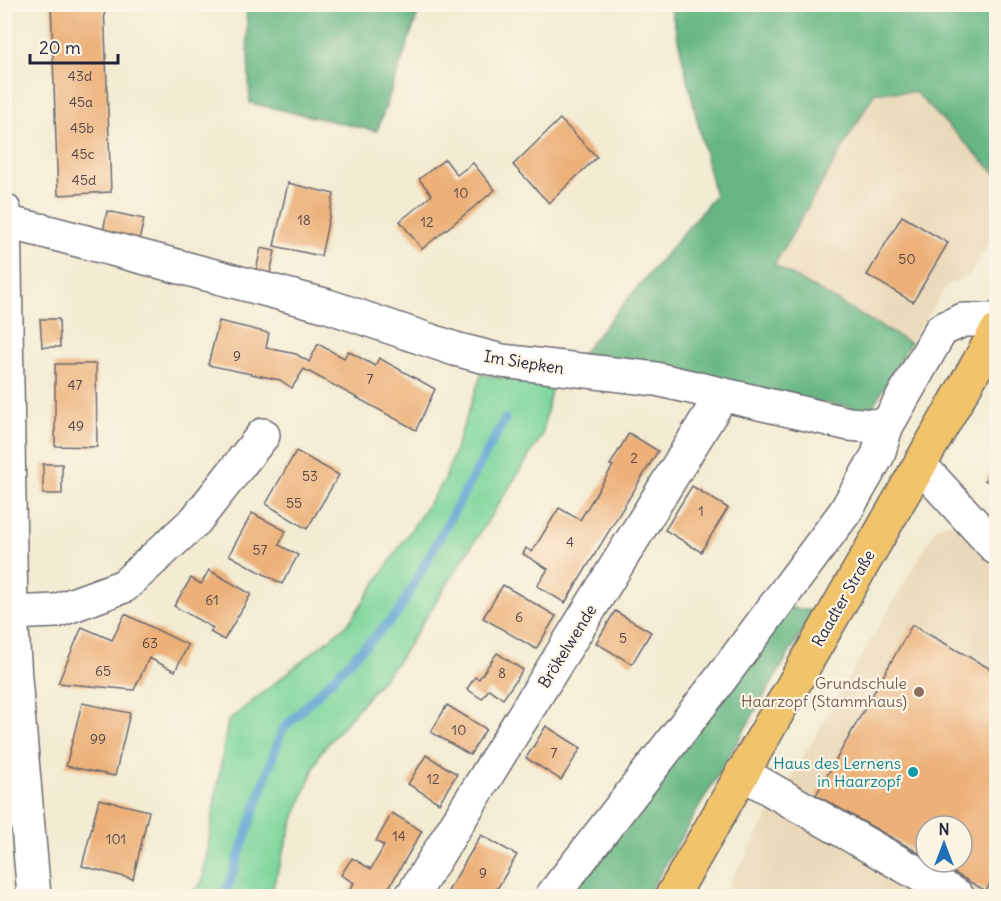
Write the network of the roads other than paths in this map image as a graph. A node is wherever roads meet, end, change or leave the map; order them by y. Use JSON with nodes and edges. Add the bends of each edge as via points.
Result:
{"nodes":[{"id":1,"x":4,"y":210,"type":"edge"},
{"id":2,"x":5,"y":222,"type":"edge"},
{"id":3,"x":996,"y":320,"type":"edge"},
{"id":4,"x":996,"y":332,"type":"edge"},
{"id":5,"x":722,"y":395,"type":"junction"},
{"id":6,"x":886,"y":427,"type":"junction"},
{"id":7,"x":263,"y":435,"type":"dead end"},
{"id":8,"x":920,"y":465,"type":"junction"},
{"id":9,"x":996,"y":548,"type":"edge"},
{"id":10,"x":11,"y":613,"type":"junction"},
{"id":11,"x":742,"y":773,"type":"junction"},
{"id":12,"x":34,"y":897,"type":"edge"},
{"id":13,"x":412,"y":897,"type":"edge"},
{"id":14,"x":552,"y":897,"type":"edge"},
{"id":15,"x":672,"y":897,"type":"edge"},
{"id":16,"x":957,"y":897,"type":"edge"}],
"edges":[{"from":1,"to":2,"type":"street"},
{"from":2,"to":5,"type":"street","name":"Im Siepken","via":[[328,306],[502,361],[656,379]]},
{"from":2,"to":10,"type":"street"},
{"from":3,"to":6,"type":"street","via":[[963,320],[941,330]]},
{"from":4,"to":8,"type":"main road","name":"Raadter Straße"},
{"from":5,"to":6,"type":"street","name":"Im Siepken","via":[[849,424]]},
{"from":5,"to":13,"type":"street","name":"Brökelwende"},
{"from":6,"to":14,"type":"street","via":[[879,455],[845,512]]},
{"from":7,"to":10,"type":"street","via":[[196,520],[124,586],[56,611]]},
{"from":8,"to":9,"type":"street"},
{"from":8,"to":11,"type":"main road","name":"Raadter Straße"},
{"from":10,"to":12,"type":"street"},
{"from":11,"to":15,"type":"main road","name":"Raadter Straße"},
{"from":11,"to":16,"type":"street"}]}
